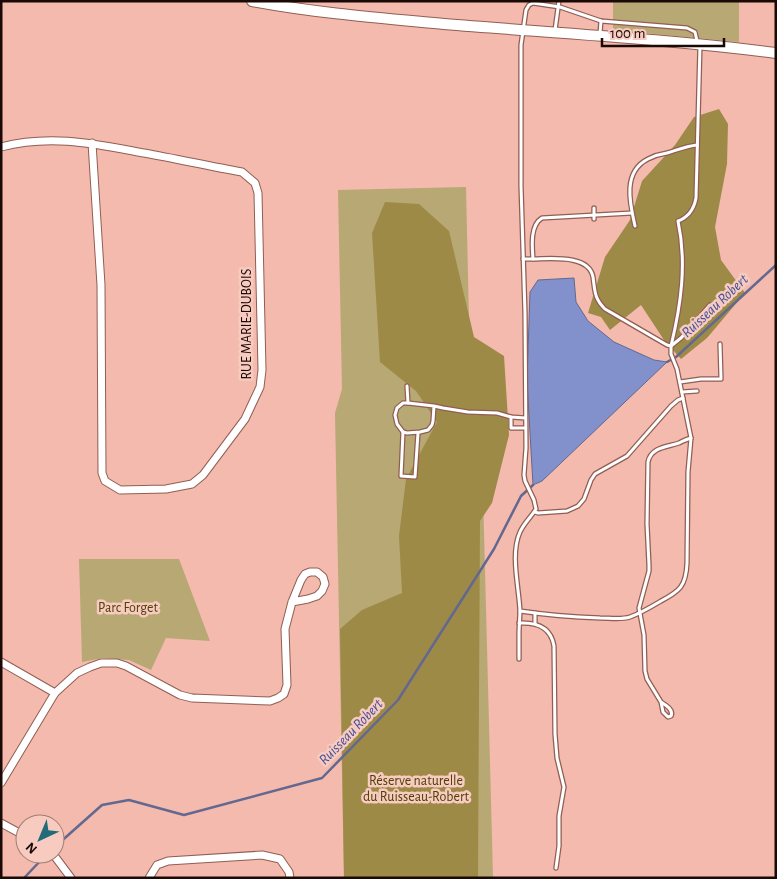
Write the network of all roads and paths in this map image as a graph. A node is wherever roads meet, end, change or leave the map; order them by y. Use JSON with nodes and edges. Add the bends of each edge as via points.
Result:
{"nodes":[{"id":1,"x":252,"y":1,"type":"edge"},
{"id":2,"x":558,"y":1,"type":"edge"},
{"id":3,"x":558,"y":7,"type":"junction"},
{"id":4,"x":601,"y":21,"type":"junction"},
{"id":5,"x":522,"y":30,"type":"junction"},
{"id":6,"x":555,"y":33,"type":"junction"},
{"id":7,"x":600,"y":36,"type":"junction"},
{"id":8,"x":699,"y":45,"type":"junction"},
{"id":9,"x":776,"y":53,"type":"edge"},
{"id":10,"x":92,"y":143,"type":"junction"},
{"id":11,"x":697,"y":145,"type":"junction"},
{"id":12,"x":1,"y":147,"type":"edge"},
{"id":13,"x":594,"y":208,"type":"dead end"},
{"id":14,"x":632,"y":213,"type":"junction"},
{"id":15,"x":594,"y":214,"type":"junction"},
{"id":16,"x":594,"y":219,"type":"dead end"},
{"id":17,"x":636,"y":226,"type":"dead end"},
{"id":18,"x":523,"y":259,"type":"junction"},
{"id":19,"x":533,"y":259,"type":"junction"},
{"id":20,"x":710,"y":305,"type":"dead end"},
{"id":21,"x":720,"y":344,"type":"dead end"},
{"id":22,"x":671,"y":346,"type":"junction"},
{"id":23,"x":680,"y":382,"type":"junction"},
{"id":24,"x":407,"y":386,"type":"dead end"},
{"id":25,"x":697,"y":391,"type":"dead end"},
{"id":26,"x":682,"y":392,"type":"junction"},
{"id":27,"x":683,"y":398,"type":"junction"},
{"id":28,"x":408,"y":402,"type":"junction"},
{"id":29,"x":434,"y":406,"type":"junction"},
{"id":30,"x":511,"y":417,"type":"junction"},
{"id":31,"x":525,"y":418,"type":"junction"},
{"id":32,"x":525,"y":428,"type":"junction"},
{"id":33,"x":403,"y":432,"type":"junction"},
{"id":34,"x":418,"y":433,"type":"junction"},
{"id":35,"x":691,"y":438,"type":"junction"},
{"id":36,"x":534,"y":512,"type":"junction"},
{"id":37,"x":292,"y":602,"type":"junction"},
{"id":38,"x":520,"y":611,"type":"junction"},
{"id":39,"x":535,"y":613,"type":"junction"},
{"id":40,"x":639,"y":613,"type":"junction"},
{"id":41,"x":519,"y":623,"type":"junction"},
{"id":42,"x":535,"y":623,"type":"junction"},
{"id":43,"x":519,"y":659,"type":"dead end"},
{"id":44,"x":1,"y":662,"type":"edge"},
{"id":45,"x":55,"y":693,"type":"junction"},
{"id":46,"x":661,"y":702,"type":"junction"},
{"id":47,"x":1,"y":783,"type":"edge"},
{"id":48,"x":1,"y":823,"type":"edge"},
{"id":49,"x":15,"y":831,"type":"edge"},
{"id":50,"x":60,"y":864,"type":"edge"},
{"id":51,"x":556,"y":868,"type":"dead end"},
{"id":52,"x":71,"y":878,"type":"edge"},
{"id":53,"x":149,"y":878,"type":"edge"},
{"id":54,"x":290,"y":878,"type":"edge"}],
"edges":[{"from":1,"to":5,"type":"street","via":[[330,14]]},
{"from":2,"to":3,"type":"lane"},
{"from":3,"to":4,"type":"lane"},
{"from":3,"to":5,"type":"lane","via":[[531,4],[526,10]]},
{"from":3,"to":6,"type":"lane"},
{"from":4,"to":7,"type":"lane"},
{"from":4,"to":8,"type":"lane","via":[[690,28],[696,33]]},
{"from":5,"to":6,"type":"street"},
{"from":5,"to":18,"type":"lane"},
{"from":6,"to":7,"type":"street"},
{"from":7,"to":8,"type":"street"},
{"from":8,"to":9,"type":"street"},
{"from":8,"to":11,"type":"lane"},
{"from":10,"to":10,"type":"street","name":"RUE MARIE-DUBOIS","via":[[101,285],[102,473],[105,480],[120,490],[166,489],[192,484],[203,475],[245,419],[260,387],[258,194],[254,183],[242,172]]},
{"from":10,"to":12,"type":"street","name":"RUE MARIE-DUBOIS","via":[[58,140],[18,142]]},
{"from":11,"to":14,"type":"lane","via":[[657,155],[638,166],[631,180]]},
{"from":11,"to":22,"type":"lane","via":[[695,205],[678,221],[683,270]]},
{"from":13,"to":15,"type":"lane"},
{"from":14,"to":15,"type":"lane"},
{"from":14,"to":17,"type":"lane"},
{"from":15,"to":16,"type":"lane"},
{"from":15,"to":19,"type":"lane","via":[[540,219],[534,229]]},
{"from":18,"to":19,"type":"lane"},
{"from":18,"to":31,"type":"lane"},
{"from":19,"to":22,"type":"lane","via":[[582,263],[592,272],[595,296],[602,306]]},
{"from":20,"to":22,"type":"lane"},
{"from":21,"to":23,"type":"lane","via":[[721,379]]},
{"from":22,"to":23,"type":"lane"},
{"from":23,"to":26,"type":"lane"},
{"from":24,"to":28,"type":"lane"},
{"from":25,"to":26,"type":"lane"},
{"from":26,"to":27,"type":"lane"},
{"from":27,"to":35,"type":"lane"},
{"from":27,"to":36,"type":"lane","via":[[671,406],[627,456],[595,474],[578,506],[561,512]]},
{"from":28,"to":29,"type":"lane"},
{"from":28,"to":33,"type":"lane","via":[[399,405],[396,411],[397,424]]},
{"from":29,"to":30,"type":"lane"},
{"from":29,"to":34,"type":"lane","via":[[432,425]]},
{"from":30,"to":31,"type":"lane"},
{"from":30,"to":32,"type":"lane","via":[[511,428]]},
{"from":31,"to":32,"type":"lane"},
{"from":32,"to":36,"type":"lane","via":[[524,475],[536,506]]},
{"from":33,"to":34,"type":"lane"},
{"from":33,"to":34,"type":"lane","via":[[401,476],[415,477]]},
{"from":35,"to":40,"type":"lane","via":[[686,578],[676,592]]},
{"from":35,"to":40,"type":"lane","via":[[657,450],[649,457],[649,571]]},
{"from":36,"to":38,"type":"lane","via":[[517,543]]},
{"from":37,"to":37,"type":"street","via":[[305,574],[317,572],[323,577],[325,584],[316,596]]},
{"from":37,"to":45,"type":"street","via":[[285,629],[287,685],[284,694],[278,698],[270,701],[192,698],[117,662],[90,666]]},
{"from":38,"to":39,"type":"lane"},
{"from":38,"to":41,"type":"lane"},
{"from":39,"to":40,"type":"lane","via":[[616,618]]},
{"from":39,"to":42,"type":"lane"},
{"from":40,"to":46,"type":"lane","via":[[644,635],[645,675]]},
{"from":41,"to":42,"type":"lane"},
{"from":41,"to":43,"type":"lane"},
{"from":42,"to":51,"type":"lane","via":[[550,634],[554,651],[556,749],[564,787]]},
{"from":44,"to":45,"type":"street"},
{"from":45,"to":47,"type":"street"},
{"from":46,"to":46,"type":"lane","via":[[665,714],[671,716],[671,710]]},
{"from":48,"to":49,"type":"street"},
{"from":50,"to":52,"type":"street"},
{"from":53,"to":54,"type":"street","via":[[157,865],[168,861],[262,855],[280,859]]}]}
